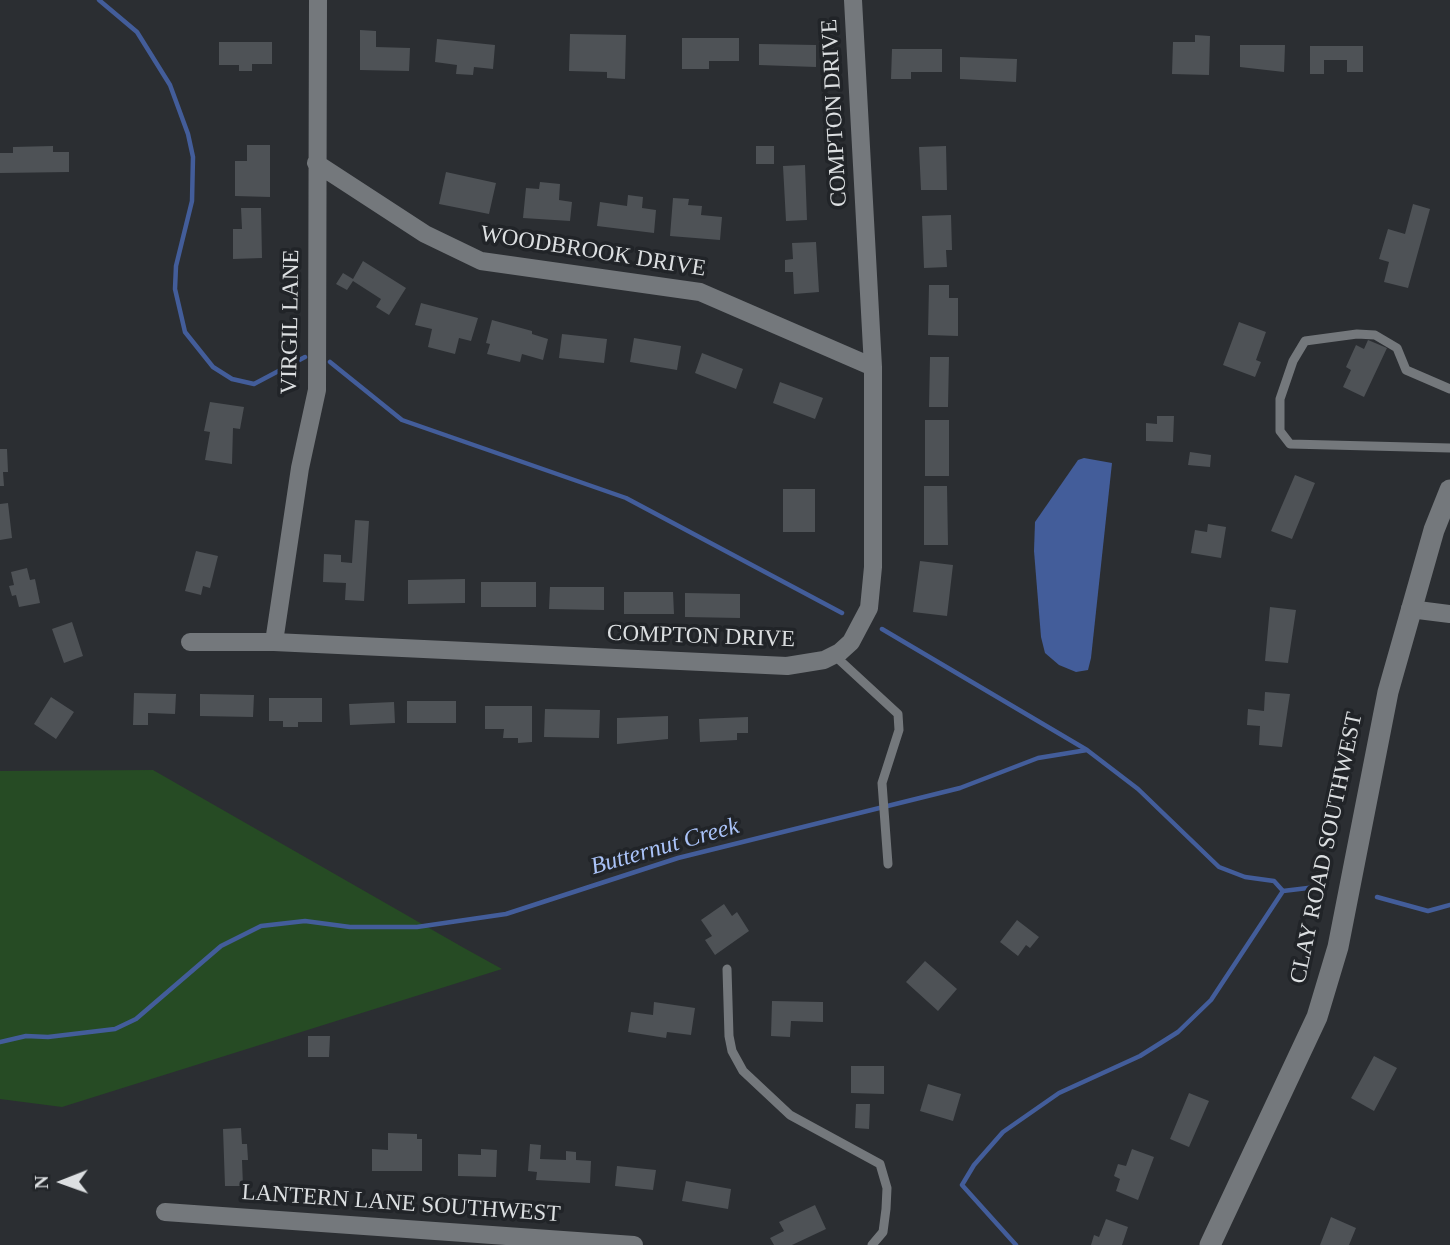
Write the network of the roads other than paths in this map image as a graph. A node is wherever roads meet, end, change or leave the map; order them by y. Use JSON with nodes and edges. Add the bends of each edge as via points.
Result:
{"nodes":[{"id":1,"x":318,"y":0,"type":"edge"},
{"id":2,"x":853,"y":0,"type":"edge"},
{"id":3,"x":316,"y":163,"type":"junction"},
{"id":4,"x":873,"y":367,"type":"junction"},
{"id":5,"x":1450,"y":389,"type":"edge"},
{"id":6,"x":1450,"y":448,"type":"edge"},
{"id":7,"x":1450,"y":490,"type":"edge"},
{"id":8,"x":1410,"y":609,"type":"junction"},
{"id":9,"x":1450,"y":614,"type":"edge"},
{"id":10,"x":190,"y":642,"type":"dead end"},
{"id":11,"x":274,"y":642,"type":"junction"},
{"id":12,"x":834,"y":655,"type":"junction"},
{"id":13,"x":888,"y":864,"type":"dead end"},
{"id":14,"x":727,"y":969,"type":"dead end"},
{"id":15,"x":165,"y":1212,"type":"dead end"},
{"id":16,"x":634,"y":1245,"type":"edge"},
{"id":17,"x":873,"y":1245,"type":"edge"},
{"id":18,"x":1210,"y":1245,"type":"edge"}],
"edges":[{"from":1,"to":3,"type":"street","name":"VIRGIL LANE"},
{"from":2,"to":4,"type":"street","name":"COMPTON DRIVE"},
{"from":3,"to":4,"type":"street","name":"WOODBROOK DRIVE","via":[[432,239],[481,261],[700,292]]},
{"from":3,"to":11,"type":"street","name":"VIRGIL LANE","via":[[317,390],[300,468]]},
{"from":4,"to":12,"type":"street","name":"COMPTON DRIVE","via":[[869,608],[860,631]]},
{"from":5,"to":6,"type":"lane","via":[[1406,370],[1397,348],[1376,335],[1357,334],[1306,341],[1293,361],[1280,399],[1280,431],[1290,444]]},
{"from":7,"to":8,"type":"street","name":"CLAY ROAD SOUTHWEST"},
{"from":8,"to":9,"type":"street"},
{"from":8,"to":18,"type":"street","name":"CLAY ROAD SOUTHWEST","via":[[1376,737],[1338,947],[1317,1017]]},
{"from":10,"to":11,"type":"street","name":"COMPTON DRIVE"},
{"from":11,"to":12,"type":"street","name":"COMPTON DRIVE","via":[[787,666]]},
{"from":12,"to":13,"type":"lane","via":[[898,714],[899,730],[882,783]]},
{"from":14,"to":17,"type":"lane","via":[[732,1051],[743,1071],[790,1115],[880,1164],[887,1188],[886,1209],[883,1232]]},
{"from":15,"to":16,"type":"street","name":"LANTERN LANE SOUTHWEST"}]}
